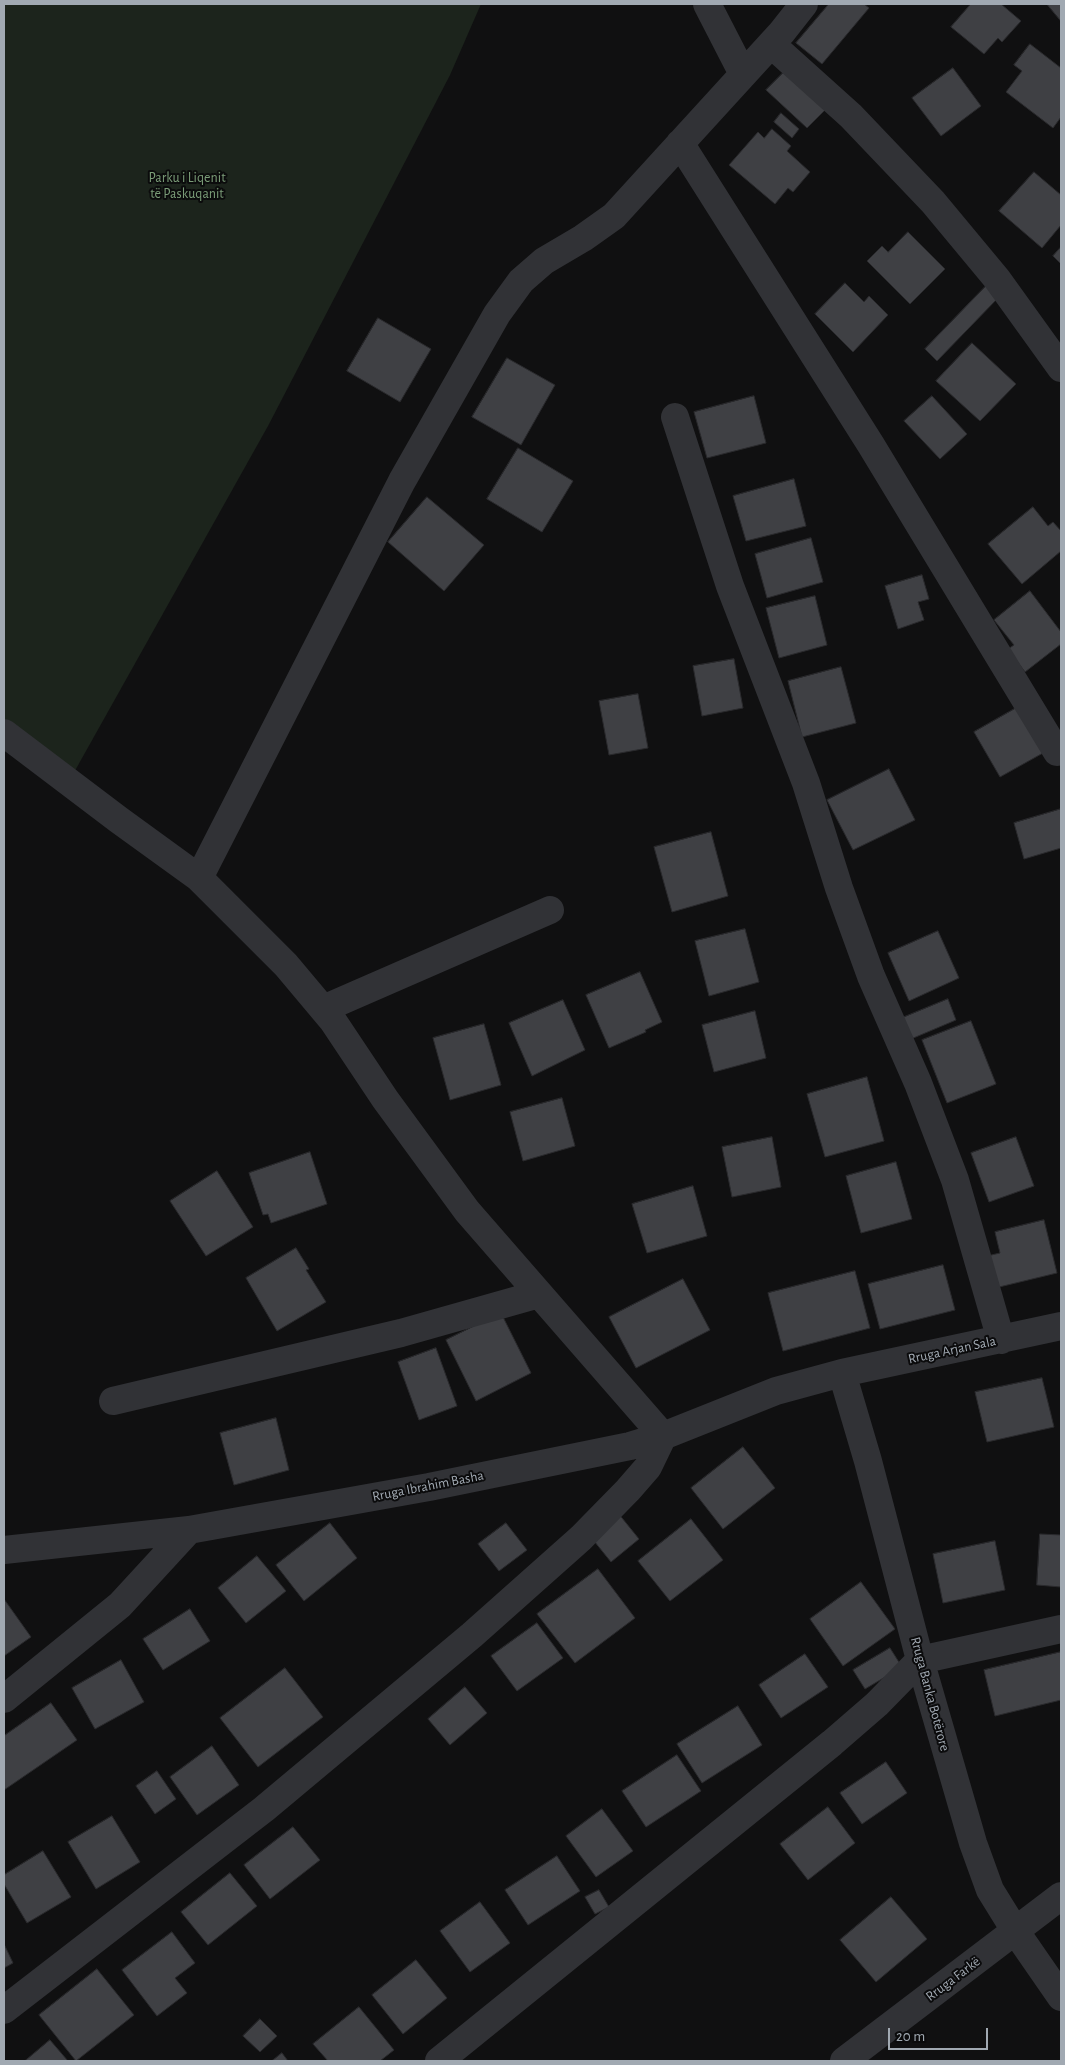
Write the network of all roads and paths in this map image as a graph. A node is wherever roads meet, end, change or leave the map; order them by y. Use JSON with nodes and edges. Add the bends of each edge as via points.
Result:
{"nodes":[{"id":1,"x":707,"y":4,"type":"edge"},
{"id":2,"x":804,"y":4,"type":"edge"},
{"id":3,"x":771,"y":44,"type":"junction"},
{"id":4,"x":743,"y":74,"type":"junction"},
{"id":5,"x":680,"y":143,"type":"junction"},
{"id":6,"x":1061,"y":368,"type":"edge"},
{"id":7,"x":675,"y":417,"type":"dead end"},
{"id":8,"x":4,"y":733,"type":"edge"},
{"id":9,"x":1057,"y":752,"type":"dead end"},
{"id":10,"x":199,"y":878,"type":"junction"},
{"id":11,"x":550,"y":910,"type":"dead end"},
{"id":12,"x":323,"y":1009,"type":"junction"},
{"id":13,"x":539,"y":1294,"type":"junction"},
{"id":14,"x":1061,"y":1326,"type":"edge"},
{"id":15,"x":1001,"y":1340,"type":"junction"},
{"id":16,"x":842,"y":1373,"type":"junction"},
{"id":17,"x":113,"y":1401,"type":"dead end"},
{"id":18,"x":662,"y":1436,"type":"junction"},
{"id":19,"x":189,"y":1530,"type":"junction"},
{"id":20,"x":4,"y":1550,"type":"edge"},
{"id":21,"x":1061,"y":1629,"type":"edge"},
{"id":22,"x":920,"y":1660,"type":"junction"},
{"id":23,"x":4,"y":1699,"type":"edge"},
{"id":24,"x":1061,"y":1896,"type":"edge"},
{"id":25,"x":1016,"y":1932,"type":"junction"},
{"id":26,"x":1061,"y":1997,"type":"edge"},
{"id":27,"x":4,"y":2010,"type":"edge"},
{"id":28,"x":439,"y":2061,"type":"edge"},
{"id":29,"x":844,"y":2061,"type":"edge"}],
"edges":[{"from":1,"to":4,"type":"street"},
{"from":2,"to":3,"type":"street"},
{"from":3,"to":4,"type":"street"},
{"from":3,"to":6,"type":"street","via":[[851,116],[933,202],[997,279]]},
{"from":4,"to":5,"type":"street"},
{"from":5,"to":9,"type":"street","via":[[872,445]]},
{"from":5,"to":10,"type":"street","via":[[614,216],[544,261],[521,281],[497,314],[402,481]]},
{"from":7,"to":15,"type":"street","via":[[730,586],[806,784],[871,976],[956,1180]]},
{"from":8,"to":10,"type":"street"},
{"from":10,"to":12,"type":"street","via":[[286,965]]},
{"from":11,"to":12,"type":"street"},
{"from":12,"to":13,"type":"street","via":[[467,1211]]},
{"from":13,"to":17,"type":"street","via":[[401,1333]]},
{"from":13,"to":18,"type":"street"},
{"from":14,"to":15,"type":"street","name":"Rruga Arjan Sala"},
{"from":15,"to":16,"type":"street","name":"Rruga Arjan Sala"},
{"from":16,"to":18,"type":"street","name":"Rruga Ibrahim Basha","via":[[776,1391]]},
{"from":16,"to":22,"type":"street","name":"Rruga Banka Botërore"},
{"from":18,"to":19,"type":"street","name":"Rruga Ibrahim Basha","via":[[630,1446],[429,1487]]},
{"from":18,"to":27,"type":"street","via":[[648,1467],[628,1490],[472,1636],[264,1809]]},
{"from":19,"to":20,"type":"street","name":"Rruga Ibrahim Basha"},
{"from":19,"to":23,"type":"street","via":[[120,1605]]},
{"from":21,"to":22,"type":"street"},
{"from":22,"to":25,"type":"street","name":"Rruga Banka Botërore","via":[[973,1843],[990,1890]]},
{"from":22,"to":28,"type":"street","via":[[877,1704],[832,1743]]},
{"from":24,"to":25,"type":"street","name":"Rruga Farkë"},
{"from":25,"to":26,"type":"street","name":"Rruga Banka Botërore"},
{"from":25,"to":29,"type":"street","name":"Rruga Farkë"}]}
